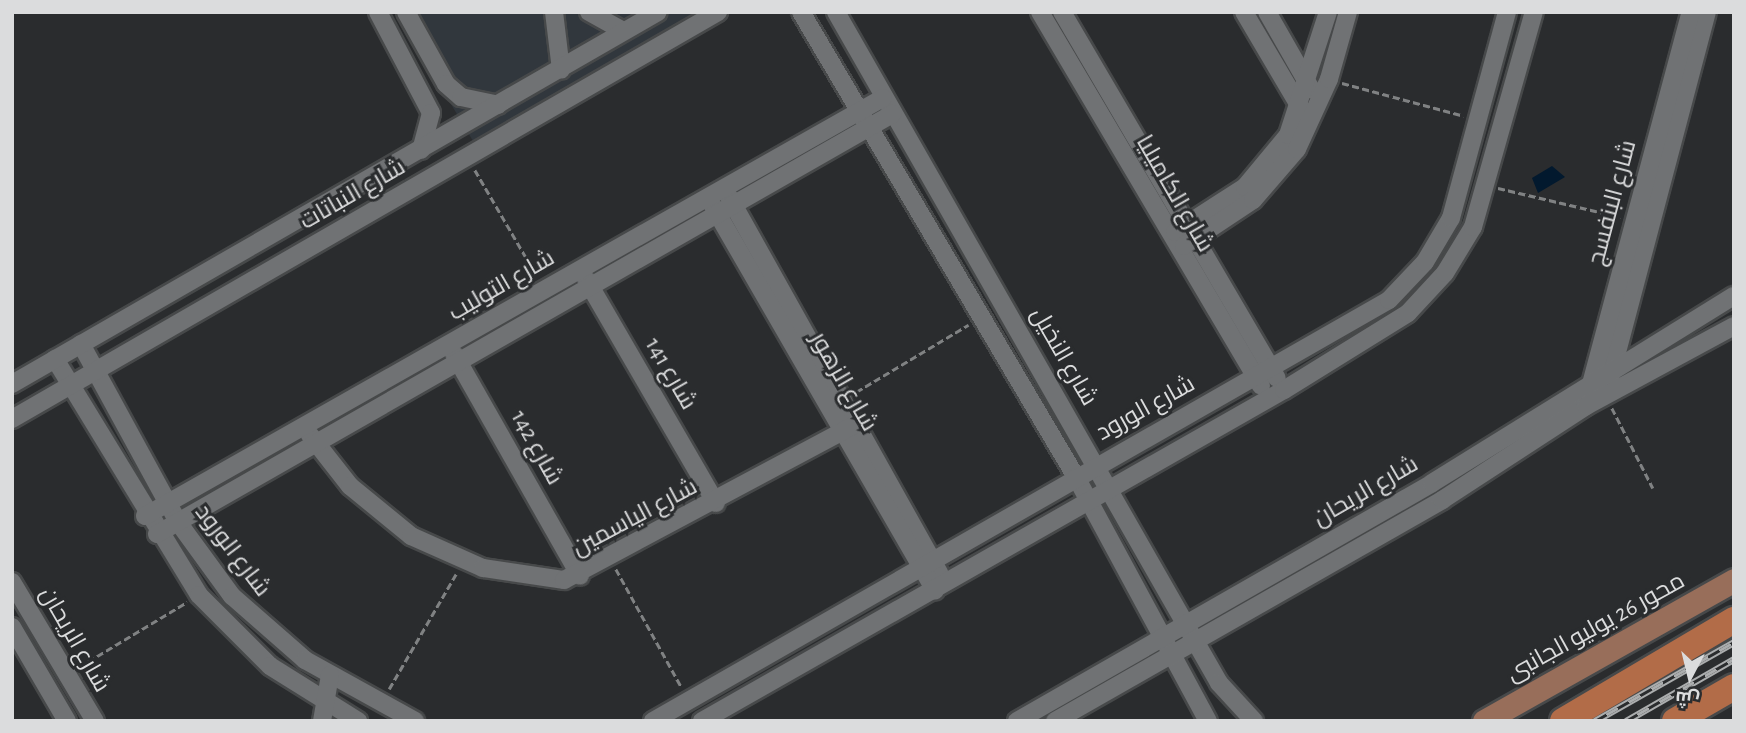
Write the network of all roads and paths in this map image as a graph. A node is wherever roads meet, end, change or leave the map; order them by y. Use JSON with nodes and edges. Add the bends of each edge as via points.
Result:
{"nodes":[{"id":1,"x":378,"y":12,"type":"edge"},
{"id":2,"x":406,"y":12,"type":"edge"},
{"id":3,"x":554,"y":12,"type":"edge"},
{"id":4,"x":589,"y":12,"type":"edge"},
{"id":5,"x":658,"y":12,"type":"edge"},
{"id":6,"x":718,"y":12,"type":"edge"},
{"id":7,"x":801,"y":12,"type":"edge"},
{"id":8,"x":836,"y":12,"type":"edge"},
{"id":9,"x":1040,"y":12,"type":"edge"},
{"id":10,"x":1062,"y":12,"type":"edge"},
{"id":11,"x":1244,"y":12,"type":"edge"},
{"id":12,"x":1267,"y":12,"type":"edge"},
{"id":13,"x":1328,"y":12,"type":"edge"},
{"id":14,"x":1348,"y":12,"type":"edge"},
{"id":15,"x":1691,"y":12,"type":"edge"},
{"id":16,"x":1707,"y":12,"type":"edge"},
{"id":17,"x":1507,"y":13,"type":"edge"},
{"id":18,"x":1533,"y":17,"type":"edge"},
{"id":19,"x":623,"y":31,"type":"junction"},
{"id":20,"x":1687,"y":53,"type":"junction"},
{"id":21,"x":561,"y":69,"type":"junction"},
{"id":22,"x":1328,"y":79,"type":"junction"},
{"id":23,"x":1308,"y":84,"type":"junction"},
{"id":24,"x":498,"y":105,"type":"junction"},
{"id":25,"x":1319,"y":105,"type":"junction"},
{"id":26,"x":888,"y":106,"type":"junction"},
{"id":27,"x":1300,"y":106,"type":"junction"},
{"id":28,"x":859,"y":112,"type":"junction"},
{"id":29,"x":1479,"y":120,"type":"junction"},
{"id":30,"x":1309,"y":124,"type":"junction"},
{"id":31,"x":867,"y":129,"type":"junction"},
{"id":32,"x":1664,"y":135,"type":"junction"},
{"id":33,"x":421,"y":150,"type":"junction"},
{"id":34,"x":468,"y":158,"type":"junction"},
{"id":35,"x":1488,"y":186,"type":"junction"},
{"id":36,"x":724,"y":188,"type":"junction"},
{"id":37,"x":708,"y":197,"type":"junction"},
{"id":38,"x":734,"y":205,"type":"junction"},
{"id":39,"x":718,"y":214,"type":"junction"},
{"id":40,"x":1634,"y":220,"type":"junction"},
{"id":41,"x":1181,"y":238,"type":"junction"},
{"id":42,"x":581,"y":269,"type":"junction"},
{"id":43,"x":591,"y":286,"type":"junction"},
{"id":44,"x":545,"y":290,"type":"junction"},
{"id":45,"x":1734,"y":296,"type":"edge"},
{"id":46,"x":980,"y":318,"type":"junction"},
{"id":47,"x":1734,"y":327,"type":"edge"},
{"id":48,"x":1688,"y":328,"type":"junction"},
{"id":49,"x":1336,"y":334,"type":"junction"},
{"id":50,"x":81,"y":344,"type":"junction"},
{"id":51,"x":449,"y":344,"type":"junction"},
{"id":52,"x":1698,"y":346,"type":"junction"},
{"id":53,"x":1345,"y":355,"type":"junction"},
{"id":54,"x":55,"y":359,"type":"junction"},
{"id":55,"x":459,"y":361,"type":"junction"},
{"id":56,"x":1612,"y":367,"type":"junction"},
{"id":57,"x":96,"y":370,"type":"junction"},
{"id":58,"x":1264,"y":373,"type":"junction"},
{"id":59,"x":1592,"y":380,"type":"junction"},
{"id":60,"x":12,"y":384,"type":"edge"},
{"id":61,"x":71,"y":386,"type":"junction"},
{"id":62,"x":1276,"y":395,"type":"junction"},
{"id":63,"x":1606,"y":396,"type":"junction"},
{"id":64,"x":842,"y":400,"type":"junction"},
{"id":65,"x":1586,"y":406,"type":"junction"},
{"id":66,"x":12,"y":419,"type":"edge"},
{"id":67,"x":303,"y":426,"type":"junction"},
{"id":68,"x":850,"y":428,"type":"junction"},
{"id":69,"x":315,"y":444,"type":"junction"},
{"id":70,"x":1097,"y":464,"type":"junction"},
{"id":71,"x":1076,"y":477,"type":"junction"},
{"id":72,"x":1432,"y":483,"type":"junction"},
{"id":73,"x":1653,"y":488,"type":"dead end"},
{"id":74,"x":1110,"y":489,"type":"junction"},
{"id":75,"x":1442,"y":500,"type":"junction"},
{"id":76,"x":1090,"y":502,"type":"junction"},
{"id":77,"x":167,"y":503,"type":"junction"},
{"id":78,"x":716,"y":503,"type":"junction"},
{"id":79,"x":145,"y":516,"type":"junction"},
{"id":80,"x":178,"y":522,"type":"junction"},
{"id":81,"x":157,"y":534,"type":"junction"},
{"id":82,"x":1345,"y":534,"type":"junction"},
{"id":83,"x":1354,"y":550,"type":"junction"},
{"id":84,"x":611,"y":559,"type":"junction"},
{"id":85,"x":463,"y":562,"type":"junction"},
{"id":86,"x":928,"y":565,"type":"junction"},
{"id":87,"x":580,"y":576,"type":"junction"},
{"id":88,"x":1734,"y":580,"type":"edge"},
{"id":89,"x":12,"y":582,"type":"edge"},
{"id":90,"x":940,"y":588,"type":"junction"},
{"id":91,"x":199,"y":595,"type":"junction"},
{"id":92,"x":1734,"y":620,"type":"edge"},
{"id":93,"x":12,"y":627,"type":"edge"},
{"id":94,"x":1190,"y":633,"type":"junction"},
{"id":95,"x":1163,"y":638,"type":"junction"},
{"id":96,"x":1172,"y":654,"type":"junction"},
{"id":97,"x":64,"y":676,"type":"junction"},
{"id":98,"x":330,"y":676,"type":"junction"},
{"id":99,"x":46,"y":687,"type":"junction"},
{"id":100,"x":1734,"y":687,"type":"edge"},
{"id":101,"x":688,"y":701,"type":"junction"},
{"id":102,"x":380,"y":704,"type":"junction"},
{"id":103,"x":324,"y":713,"type":"edge"},
{"id":104,"x":67,"y":721,"type":"edge"},
{"id":105,"x":95,"y":721,"type":"edge"},
{"id":106,"x":360,"y":721,"type":"edge"},
{"id":107,"x":415,"y":721,"type":"edge"},
{"id":108,"x":653,"y":721,"type":"edge"},
{"id":109,"x":701,"y":721,"type":"edge"},
{"id":110,"x":1017,"y":721,"type":"edge"},
{"id":111,"x":1055,"y":721,"type":"edge"},
{"id":112,"x":1208,"y":721,"type":"edge"},
{"id":113,"x":1254,"y":721,"type":"edge"},
{"id":114,"x":1484,"y":721,"type":"edge"},
{"id":115,"x":1563,"y":721,"type":"edge"},
{"id":116,"x":1675,"y":721,"type":"edge"}],
"edges":[{"from":1,"to":33,"type":"street","via":[[432,113]]},
{"from":2,"to":24,"type":"street","via":[[446,84],[479,104]]},
{"from":3,"to":21,"type":"street"},
{"from":4,"to":19,"type":"street"},
{"from":5,"to":19,"type":"street","name":"شارع النباتات"},
{"from":6,"to":34,"type":"street","name":"شارع النباتات"},
{"from":7,"to":28,"type":"street","name":"شارع النخيل"},
{"from":8,"to":26,"type":"street","name":"شارع النخيل"},
{"from":9,"to":41,"type":"street","name":"شارع الكاميليا"},
{"from":10,"to":41,"type":"street","name":"شارع الكاميليا"},
{"from":11,"to":27,"type":"street"},
{"from":12,"to":23,"type":"street"},
{"from":13,"to":23,"type":"street"},
{"from":14,"to":22,"type":"street"},
{"from":15,"to":20,"type":"street","name":"شارع البنفسج"},
{"from":16,"to":20,"type":"street","name":"شارع البنفسج"},
{"from":17,"to":18,"type":"street"},
{"from":17,"to":29,"type":"street","name":"شارع الورود"},
{"from":18,"to":35,"type":"street"},
{"from":19,"to":21,"type":"street","name":"شارع النباتات"},
{"from":20,"to":32,"type":"street","name":"شارع البنفسج"},
{"from":21,"to":24,"type":"street","name":"شارع النباتات"},
{"from":22,"to":25,"type":"street"},
{"from":22,"to":29,"type":"path"},
{"from":23,"to":25,"type":"street"},
{"from":23,"to":27,"type":"street"},
{"from":24,"to":33,"type":"street","name":"شارع النباتات"},
{"from":25,"to":30,"type":"street"},
{"from":26,"to":28,"type":"street","name":"شارع التوليب"},
{"from":26,"to":31,"type":"street","name":"شارع التوليب"},
{"from":26,"to":70,"type":"street","name":"شارع النخيل"},
{"from":27,"to":30,"type":"street"},
{"from":27,"to":41,"type":"street","via":[[1288,135],[1245,187]]},
{"from":28,"to":31,"type":"street","name":"شارع النخيل"},
{"from":28,"to":36,"type":"street","name":"شارع التوليب"},
{"from":29,"to":49,"type":"street","name":"شارع الورود","via":[[1457,202],[1432,251],[1389,300]]},
{"from":30,"to":41,"type":"street","via":[[1253,200]]},
{"from":31,"to":38,"type":"street","name":"شارع التوليب"},
{"from":31,"to":46,"type":"street","name":"شارع النخيل"},
{"from":32,"to":40,"type":"street","name":"شارع البنفسج"},
{"from":32,"to":56,"type":"street","name":"شارع البنفسج"},
{"from":33,"to":50,"type":"street","name":"شارع النباتات"},
{"from":34,"to":44,"type":"path"},
{"from":34,"to":57,"type":"street","name":"شارع النباتات"},
{"from":35,"to":40,"type":"path"},
{"from":35,"to":53,"type":"street","via":[[1460,251],[1427,294],[1387,330]]},
{"from":36,"to":37,"type":"street","name":"شارع التوليب"},
{"from":36,"to":38,"type":"street","name":"شارع الزهور"},
{"from":37,"to":39,"type":"street","name":"شارع الزهور"},
{"from":37,"to":42,"type":"street","name":"شارع التوليب"},
{"from":38,"to":39,"type":"street","name":"شارع التوليب"},
{"from":38,"to":64,"type":"street","name":"شارع الزهور"},
{"from":39,"to":43,"type":"street","name":"شارع التوليب"},
{"from":39,"to":68,"type":"street","name":"شارع الزهور"},
{"from":40,"to":59,"type":"street","name":"شارع البنفسج"},
{"from":41,"to":58,"type":"street","name":"شارع الكاميليا"},
{"from":42,"to":43,"type":"street","name":"شارع 141"},
{"from":42,"to":44,"type":"street","name":"شارع التوليب"},
{"from":43,"to":55,"type":"street","name":"شارع التوليب"},
{"from":43,"to":78,"type":"street","name":"شارع 141"},
{"from":44,"to":51,"type":"street","name":"شارع التوليب"},
{"from":45,"to":48,"type":"street","name":"شارع الريحان"},
{"from":46,"to":64,"type":"path"},
{"from":46,"to":71,"type":"street","name":"شارع النخيل"},
{"from":47,"to":52,"type":"street","name":"شارع الريحان"},
{"from":48,"to":52,"type":"street"},
{"from":48,"to":56,"type":"street","name":"شارع الريحان"},
{"from":49,"to":53,"type":"street"},
{"from":49,"to":58,"type":"street","name":"شارع الورود"},
{"from":50,"to":54,"type":"street","name":"شارع النباتات"},
{"from":50,"to":57,"type":"street","name":"شارع الورود"},
{"from":51,"to":55,"type":"street","name":"شارع 142"},
{"from":51,"to":67,"type":"street","name":"شارع التوليب"},
{"from":52,"to":63,"type":"street","name":"شارع الريحان"},
{"from":53,"to":62,"type":"street"},
{"from":54,"to":60,"type":"street","name":"شارع النباتات"},
{"from":54,"to":61,"type":"street","name":"شارع الورود"},
{"from":55,"to":69,"type":"street","name":"شارع التوليب"},
{"from":55,"to":87,"type":"street","name":"شارع 142"},
{"from":56,"to":59,"type":"street","name":"شارع الريحان"},
{"from":56,"to":63,"type":"street","name":"شارع البنفسج"},
{"from":57,"to":61,"type":"street","name":"شارع النباتات"},
{"from":57,"to":77,"type":"street","name":"شارع الورود"},
{"from":58,"to":62,"type":"street","name":"شارع الكاميليا"},
{"from":58,"to":70,"type":"street","name":"شارع الورود"},
{"from":59,"to":65,"type":"street","name":"شارع البنفسج"},
{"from":59,"to":72,"type":"street","name":"شارع الريحان"},
{"from":61,"to":66,"type":"street","name":"شارع النباتات"},
{"from":61,"to":79,"type":"street","name":"شارع الورود"},
{"from":62,"to":74,"type":"street"},
{"from":63,"to":65,"type":"street","name":"شارع الريحان"},
{"from":63,"to":73,"type":"path"},
{"from":64,"to":68,"type":"street","name":"شارع الزهور"},
{"from":65,"to":75,"type":"street","name":"شارع الريحان"},
{"from":67,"to":69,"type":"street","name":"شارع الياسمين"},
{"from":67,"to":77,"type":"street","name":"شارع التوليب"},
{"from":68,"to":78,"type":"street","name":"شارع الياسمين"},
{"from":68,"to":86,"type":"street","name":"شارع الزهور"},
{"from":69,"to":80,"type":"street","name":"شارع التوليب"},
{"from":69,"to":85,"type":"street","name":"شارع الياسمين","via":[[389,521]]},
{"from":70,"to":71,"type":"street","name":"شارع الورود"},
{"from":70,"to":74,"type":"street","name":"شارع النخيل"},
{"from":71,"to":76,"type":"street","name":"شارع النخيل"},
{"from":71,"to":86,"type":"street","name":"شارع الورود"},
{"from":72,"to":75,"type":"street"},
{"from":72,"to":82,"type":"street","name":"شارع الريحان"},
{"from":74,"to":76,"type":"street"},
{"from":74,"to":94,"type":"street","name":"شارع النخيل"},
{"from":75,"to":83,"type":"street","name":"شارع الريحان"},
{"from":76,"to":90,"type":"street"},
{"from":76,"to":95,"type":"street","name":"شارع النخيل"},
{"from":77,"to":79,"type":"street","name":"شارع التوليب"},
{"from":77,"to":80,"type":"street","name":"شارع الورود"},
{"from":78,"to":84,"type":"street","name":"شارع الياسمين"},
{"from":79,"to":81,"type":"street","name":"شارع الورود"},
{"from":80,"to":81,"type":"street","name":"شارع التوليب"},
{"from":80,"to":98,"type":"street","name":"شارع الورود","via":[[254,620]]},
{"from":81,"to":91,"type":"street","name":"شارع الورود"},
{"from":82,"to":83,"type":"street"},
{"from":82,"to":94,"type":"street","name":"شارع الريحان"},
{"from":83,"to":94,"type":"street","name":"شارع الريحان"},
{"from":84,"to":87,"type":"street","name":"شارع الياسمين"},
{"from":84,"to":101,"type":"path"},
{"from":85,"to":87,"type":"street","name":"شارع الياسمين","via":[[534,579]]},
{"from":85,"to":102,"type":"path"},
{"from":86,"to":90,"type":"street","name":"شارع الزهور"},
{"from":86,"to":101,"type":"street","name":"شارع الورود"},
{"from":88,"to":114,"type":"main road","name":"محور 26 يوليو الجانبى"},
{"from":89,"to":97,"type":"street","name":"شارع الريحان"},
{"from":90,"to":109,"type":"street"},
{"from":91,"to":97,"type":"path"},
{"from":91,"to":103,"type":"street","name":"شارع الورود","via":[[261,659]]},
{"from":92,"to":115,"type":"highway"},
{"from":93,"to":99,"type":"street","name":"شارع الريحان"},
{"from":94,"to":95,"type":"street","name":"شارع الريحان"},
{"from":94,"to":96,"type":"street","name":"شارع الريحان"},
{"from":94,"to":113,"type":"street","name":"شارع النخيل","via":[[1219,683]]},
{"from":95,"to":96,"type":"street","name":"شارع النخيل"},
{"from":95,"to":110,"type":"street","name":"شارع الريحان"},
{"from":96,"to":111,"type":"street","name":"شارع الريحان"},
{"from":96,"to":112,"type":"street","name":"شارع النخيل"},
{"from":97,"to":99,"type":"street"},
{"from":97,"to":105,"type":"street","name":"شارع الريحان"},
{"from":98,"to":102,"type":"street","name":"شارع الورود"},
{"from":98,"to":103,"type":"street"},
{"from":99,"to":104,"type":"street","name":"شارع الريحان"},
{"from":100,"to":116,"type":"highway"},
{"from":101,"to":108,"type":"street","name":"شارع الورود"},
{"from":101,"to":109,"type":"street"},
{"from":102,"to":106,"type":"street"},
{"from":102,"to":107,"type":"street","name":"شارع الورود"},
{"from":103,"to":106,"type":"street","name":"شارع الورود"}]}
